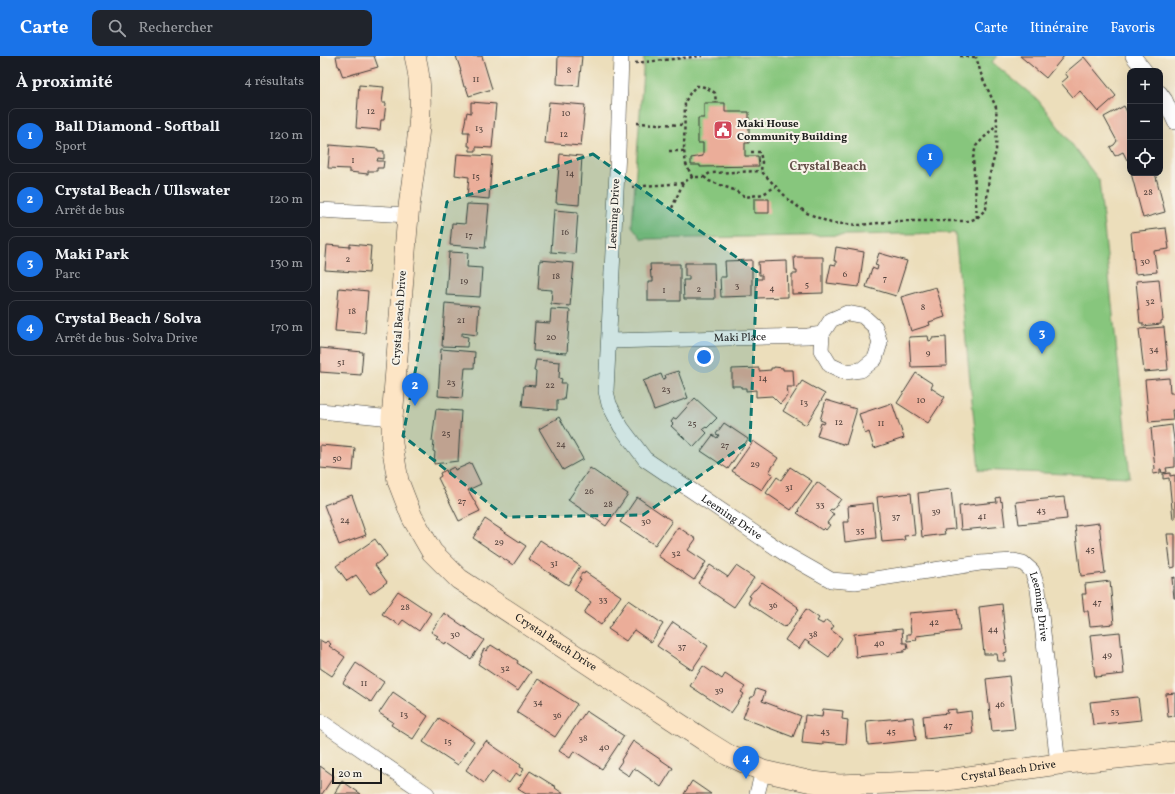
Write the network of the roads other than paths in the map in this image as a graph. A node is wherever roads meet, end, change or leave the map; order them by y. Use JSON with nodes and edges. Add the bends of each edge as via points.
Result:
{"nodes":[{"id":1,"x":415,"y":56,"type":"edge"},
{"id":2,"x":1133,"y":56,"type":"edge"},
{"id":3,"x":621,"y":60,"type":"edge"},
{"id":4,"x":1143,"y":68,"type":"edge"},
{"id":5,"x":1163,"y":97,"type":"edge"},
{"id":6,"x":1175,"y":122,"type":"edge"},
{"id":7,"x":320,"y":210,"type":"edge"},
{"id":8,"x":408,"y":215,"type":"junction"},
{"id":9,"x":822,"y":334,"type":"dead end"},
{"id":10,"x":609,"y":341,"type":"junction"},
{"id":11,"x":320,"y":411,"type":"edge"},
{"id":12,"x":392,"y":418,"type":"junction"},
{"id":13,"x":320,"y":721,"type":"edge"},
{"id":14,"x":1175,"y":752,"type":"edge"},
{"id":15,"x":1058,"y":764,"type":"junction"},
{"id":16,"x":763,"y":771,"type":"junction"},
{"id":17,"x":941,"y":787,"type":"edge"},
{"id":18,"x":427,"y":794,"type":"edge"},
{"id":19,"x":757,"y":794,"type":"edge"}],
"edges":[{"from":1,"to":8,"type":"street","name":"Crystal Beach Drive","via":[[419,86],[419,122]]},
{"from":2,"to":4,"type":"street"},
{"from":3,"to":10,"type":"street","name":"Leeming Drive"},
{"from":5,"to":6,"type":"street"},
{"from":7,"to":8,"type":"street"},
{"from":8,"to":12,"type":"street","name":"Crystal Beach Drive"},
{"from":9,"to":10,"type":"street","name":"Maki Place"},
{"from":10,"to":15,"type":"street","name":"Leeming Drive","via":[[606,391],[609,404],[621,427],[645,459],[787,555],[831,580],[855,582],[980,563],[1014,561],[1023,563],[1032,571],[1040,598]]},
{"from":11,"to":12,"type":"street"},
{"from":12,"to":16,"type":"street","name":"Crystal Beach Drive","via":[[392,444],[398,481],[412,517],[432,552],[459,579],[710,744]]},
{"from":13,"to":18,"type":"street"},
{"from":14,"to":15,"type":"street","name":"Crystal Beach Drive"},
{"from":15,"to":17,"type":"street","name":"Crystal Beach Drive"},
{"from":16,"to":17,"type":"street","name":"Crystal Beach Drive","via":[[839,785]]},
{"from":16,"to":19,"type":"street"}]}
